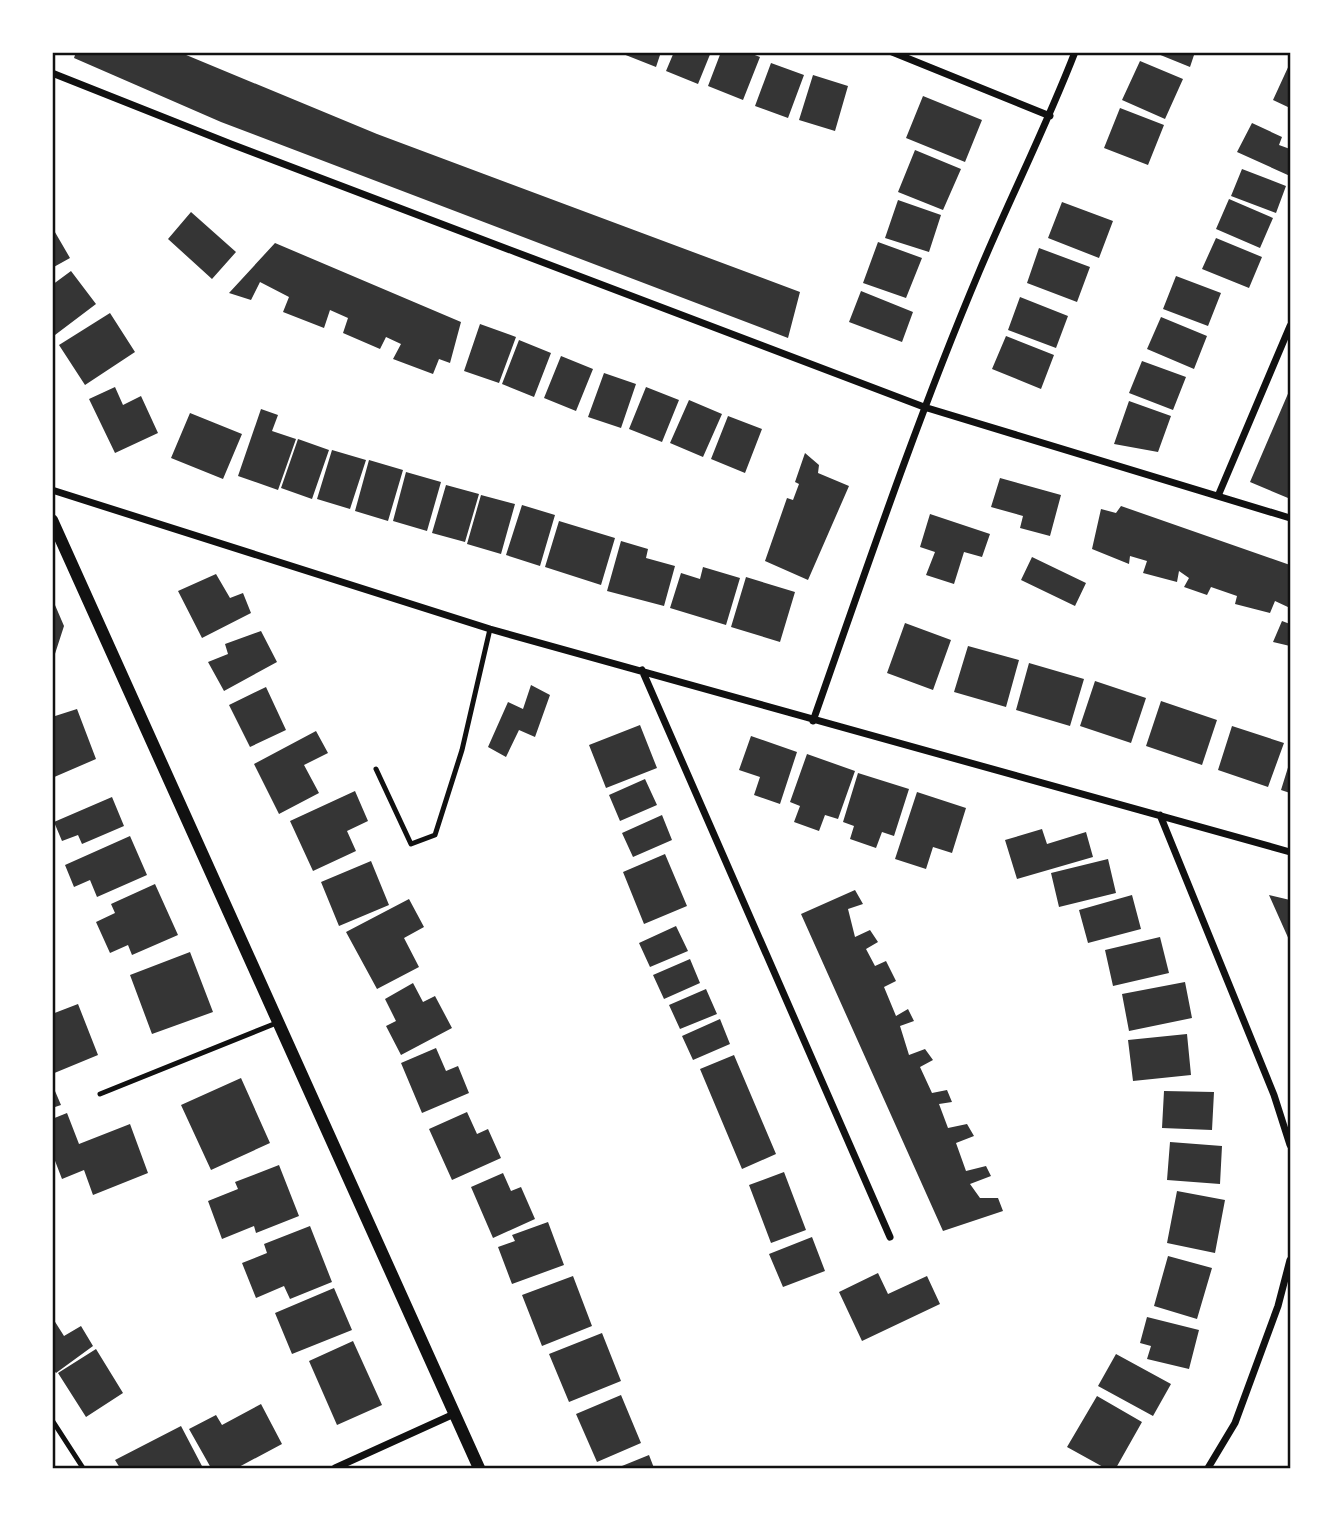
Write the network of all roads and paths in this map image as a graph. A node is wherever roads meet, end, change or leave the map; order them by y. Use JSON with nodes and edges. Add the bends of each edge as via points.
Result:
{"nodes":[{"id":1,"x":892,"y":52,"type":"edge"},
{"id":2,"x":1075,"y":52,"type":"edge"},
{"id":3,"x":52,"y":73,"type":"edge"},
{"id":4,"x":1050,"y":116,"type":"junction"},
{"id":5,"x":1290,"y":326,"type":"edge"},
{"id":6,"x":924,"y":407,"type":"junction"},
{"id":7,"x":52,"y":490,"type":"edge"},
{"id":8,"x":1218,"y":496,"type":"junction"},
{"id":9,"x":1290,"y":518,"type":"edge"},
{"id":10,"x":52,"y":520,"type":"edge"},
{"id":11,"x":490,"y":629,"type":"junction"},
{"id":12,"x":642,"y":670,"type":"junction"},
{"id":13,"x":813,"y":721,"type":"junction"},
{"id":14,"x":376,"y":769,"type":"dead end"},
{"id":15,"x":1160,"y":815,"type":"junction"},
{"id":16,"x":1290,"y":852,"type":"edge"},
{"id":17,"x":280,"y":1022,"type":"junction"},
{"id":18,"x":100,"y":1094,"type":"dead end"},
{"id":19,"x":1290,"y":1146,"type":"edge"},
{"id":20,"x":890,"y":1237,"type":"dead end"},
{"id":21,"x":1290,"y":1260,"type":"edge"},
{"id":22,"x":454,"y":1415,"type":"junction"},
{"id":23,"x":52,"y":1420,"type":"edge"},
{"id":24,"x":83,"y":1468,"type":"edge"},
{"id":25,"x":335,"y":1468,"type":"edge"},
{"id":26,"x":479,"y":1468,"type":"edge"},
{"id":27,"x":1208,"y":1468,"type":"edge"}],
"edges":[{"from":1,"to":4,"type":"street"},
{"from":2,"to":4,"type":"street"},
{"from":3,"to":6,"type":"street"},
{"from":4,"to":6,"type":"street","via":[[979,270]]},
{"from":5,"to":8,"type":"street"},
{"from":6,"to":8,"type":"street"},
{"from":6,"to":13,"type":"street"},
{"from":7,"to":11,"type":"street"},
{"from":8,"to":9,"type":"street"},
{"from":10,"to":17,"type":"street"},
{"from":11,"to":12,"type":"street"},
{"from":11,"to":14,"type":"lane","via":[[462,750],[435,835],[411,844]]},
{"from":12,"to":13,"type":"street"},
{"from":12,"to":20,"type":"street"},
{"from":13,"to":15,"type":"street"},
{"from":15,"to":16,"type":"street"},
{"from":15,"to":19,"type":"street"},
{"from":17,"to":18,"type":"lane"},
{"from":17,"to":22,"type":"street"},
{"from":21,"to":27,"type":"street","via":[[1235,1423]]},
{"from":22,"to":25,"type":"street"},
{"from":22,"to":26,"type":"street"},
{"from":23,"to":24,"type":"lane"}]}
